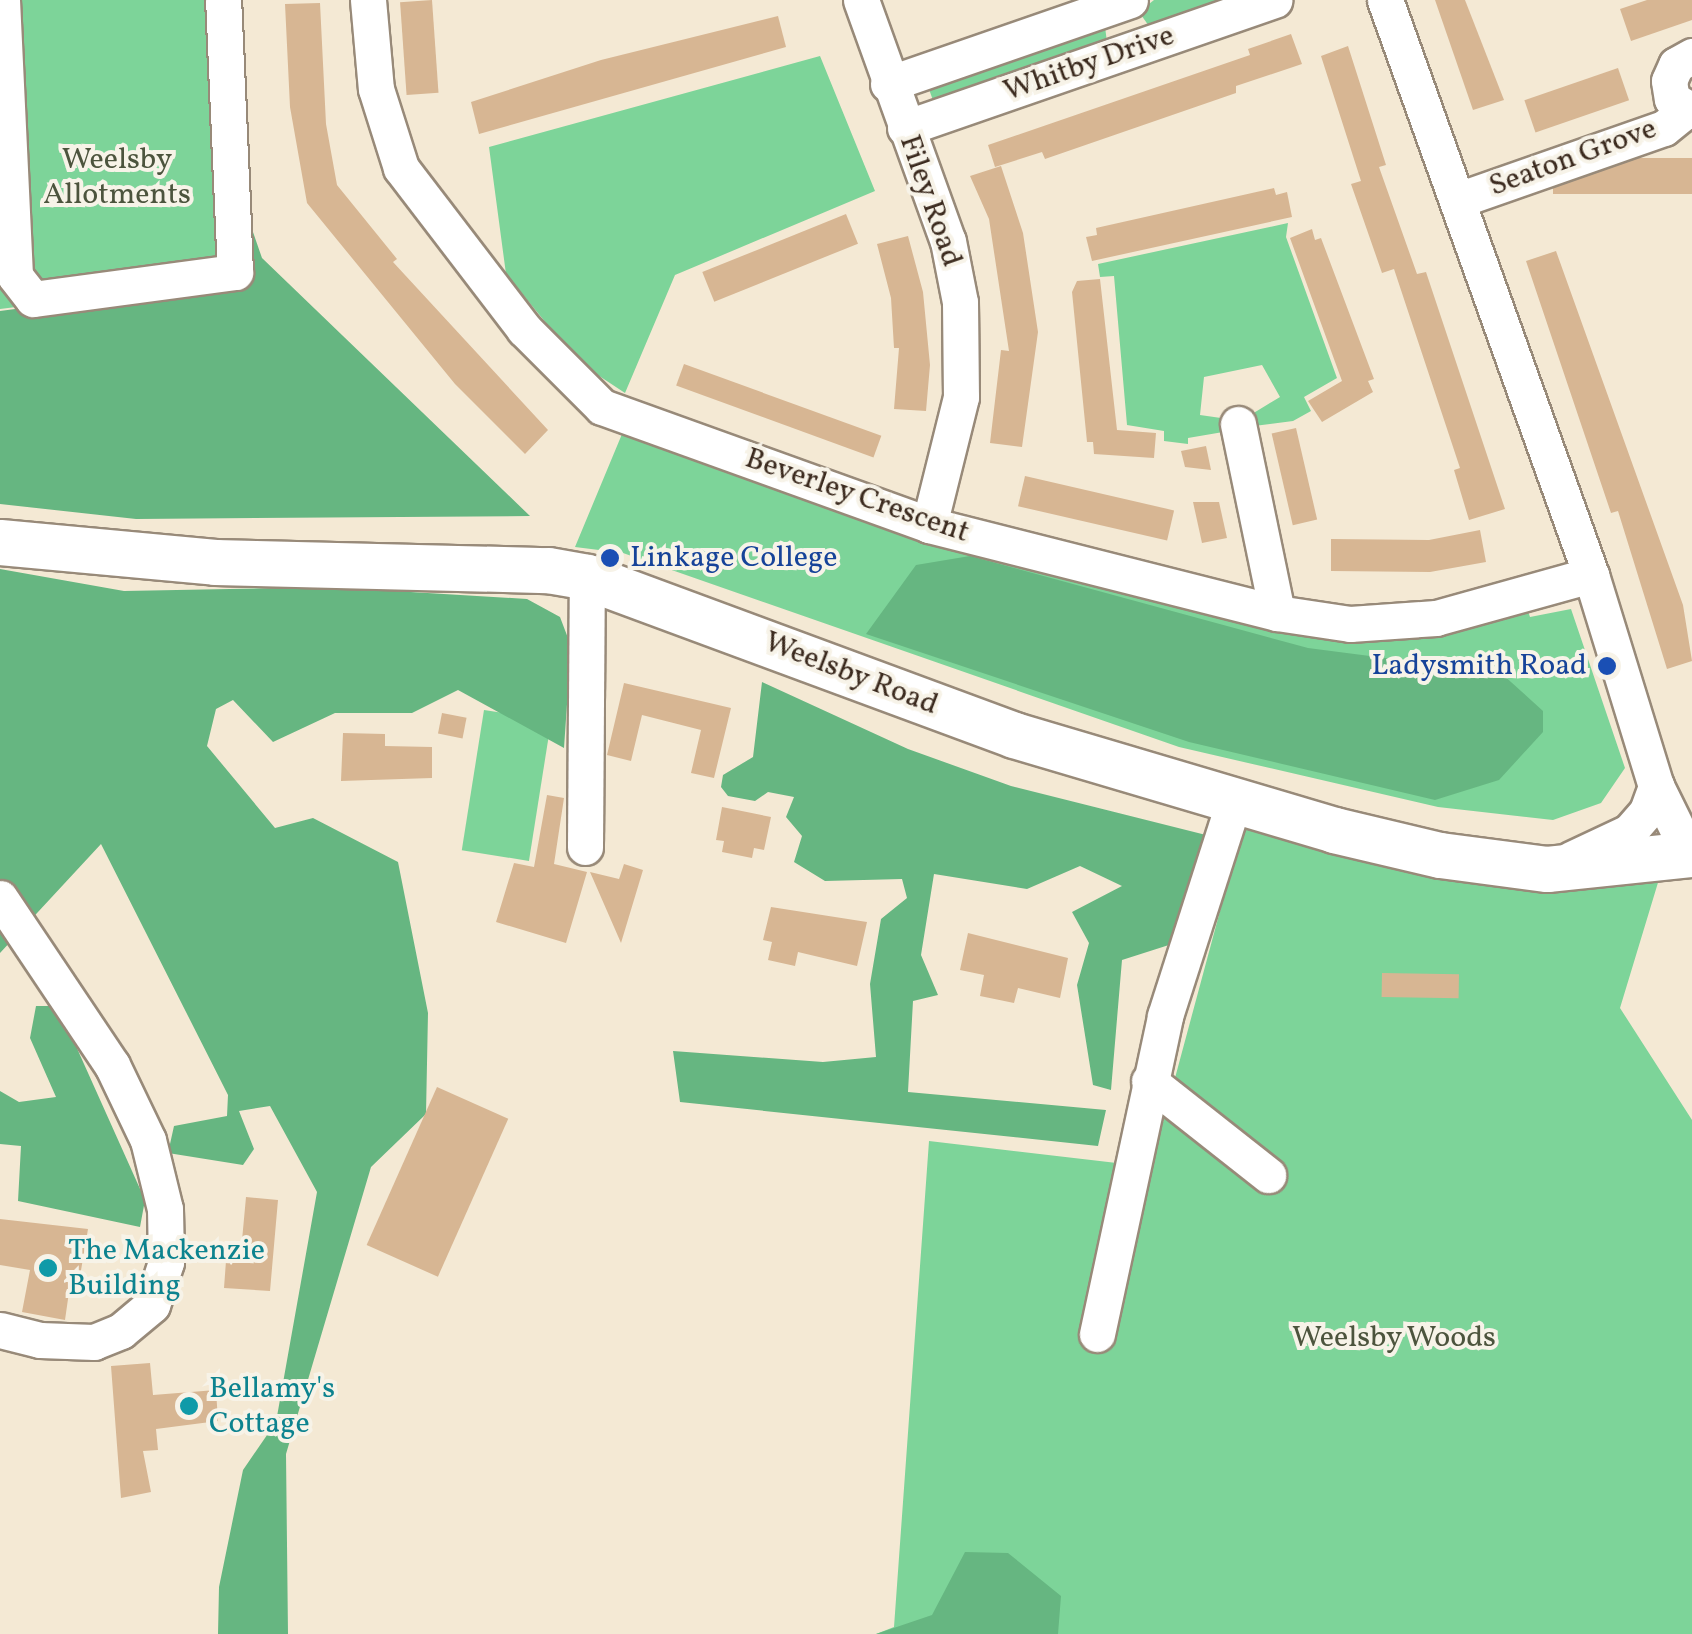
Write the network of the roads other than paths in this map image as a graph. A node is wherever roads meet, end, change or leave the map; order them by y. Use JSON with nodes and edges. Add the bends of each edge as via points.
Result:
{"nodes":[{"id":1,"x":2,"y":0,"type":"edge"},
{"id":2,"x":223,"y":0,"type":"edge"},
{"id":3,"x":368,"y":0,"type":"edge"},
{"id":4,"x":860,"y":0,"type":"edge"},
{"id":5,"x":1130,"y":0,"type":"edge"},
{"id":6,"x":1274,"y":0,"type":"edge"},
{"id":7,"x":1384,"y":0,"type":"edge"},
{"id":8,"x":876,"y":46,"type":"junction"},
{"id":9,"x":1692,"y":56,"type":"edge"},
{"id":10,"x":888,"y":84,"type":"junction"},
{"id":11,"x":1689,"y":111,"type":"edge"},
{"id":12,"x":905,"y":128,"type":"junction"},
{"id":13,"x":4,"y":137,"type":"edge"},
{"id":14,"x":925,"y":182,"type":"junction"},
{"id":15,"x":1458,"y":200,"type":"junction"},
{"id":16,"x":1238,"y":424,"type":"dead end"},
{"id":17,"x":929,"y":525,"type":"junction"},
{"id":18,"x":0,"y":542,"type":"edge"},
{"id":19,"x":1590,"y":575,"type":"junction"},
{"id":20,"x":587,"y":577,"type":"junction"},
{"id":21,"x":1276,"y":613,"type":"junction"},
{"id":22,"x":1656,"y":786,"type":"junction"},
{"id":23,"x":1232,"y":804,"type":"junction"},
{"id":24,"x":585,"y":847,"type":"dead end"},
{"id":25,"x":1691,"y":854,"type":"edge"},
{"id":26,"x":1547,"y":869,"type":"junction"},
{"id":27,"x":0,"y":898,"type":"edge"},
{"id":28,"x":1149,"y":1081,"type":"junction"},
{"id":29,"x":1268,"y":1175,"type":"dead end"},
{"id":30,"x":0,"y":1330,"type":"edge"},
{"id":31,"x":1097,"y":1334,"type":"dead end"}],
"edges":[{"from":1,"to":13,"type":"street"},
{"from":2,"to":13,"type":"street","via":[[235,272],[34,299],[15,276]]},
{"from":3,"to":17,"type":"street","name":"Beverley Crescent","via":[[376,89],[400,168],[560,372],[602,407]]},
{"from":4,"to":8,"type":"street","name":"Filey Road"},
{"from":5,"to":10,"type":"street","name":"Whitby Drive"},
{"from":6,"to":12,"type":"street","name":"Whitby Drive"},
{"from":7,"to":15,"type":"street"},
{"from":8,"to":10,"type":"street","name":"Filey Road"},
{"from":8,"to":14,"type":"street","via":[[864,77],[899,178]]},
{"from":9,"to":11,"type":"street","name":"Seaton Grove","via":[[1676,65],[1669,81],[1672,98]]},
{"from":10,"to":12,"type":"street","name":"Filey Road"},
{"from":11,"to":15,"type":"street","name":"Seaton Grove","via":[[1664,128]]},
{"from":12,"to":14,"type":"street","name":"Filey Road"},
{"from":14,"to":17,"type":"street","name":"Filey Road","via":[[951,254],[964,353],[954,442]]},
{"from":15,"to":19,"type":"street"},
{"from":16,"to":21,"type":"street"},
{"from":17,"to":21,"type":"street","name":"Beverley Crescent"},
{"from":18,"to":20,"type":"main road","name":"Weelsby Road","via":[[216,562],[456,563]]},
{"from":19,"to":21,"type":"street","name":"Beverley Crescent","via":[[1436,618],[1350,624]]},
{"from":19,"to":22,"type":"street"},
{"from":20,"to":23,"type":"main road","name":"Weelsby Road","via":[[1014,735]]},
{"from":20,"to":24,"type":"street"},
{"from":22,"to":25,"type":"street"},
{"from":22,"to":26,"type":"street","via":[[1629,832]]},
{"from":23,"to":26,"type":"main road","name":"Weelsby Road","via":[[1440,855]]},
{"from":23,"to":28,"type":"street"},
{"from":25,"to":26,"type":"main road","name":"Weelsby Road"},
{"from":27,"to":30,"type":"street","via":[[112,1065],[148,1140],[166,1209],[166,1262],[152,1306],[121,1331],[94,1342]]},
{"from":28,"to":29,"type":"street"},
{"from":28,"to":31,"type":"street"}]}
